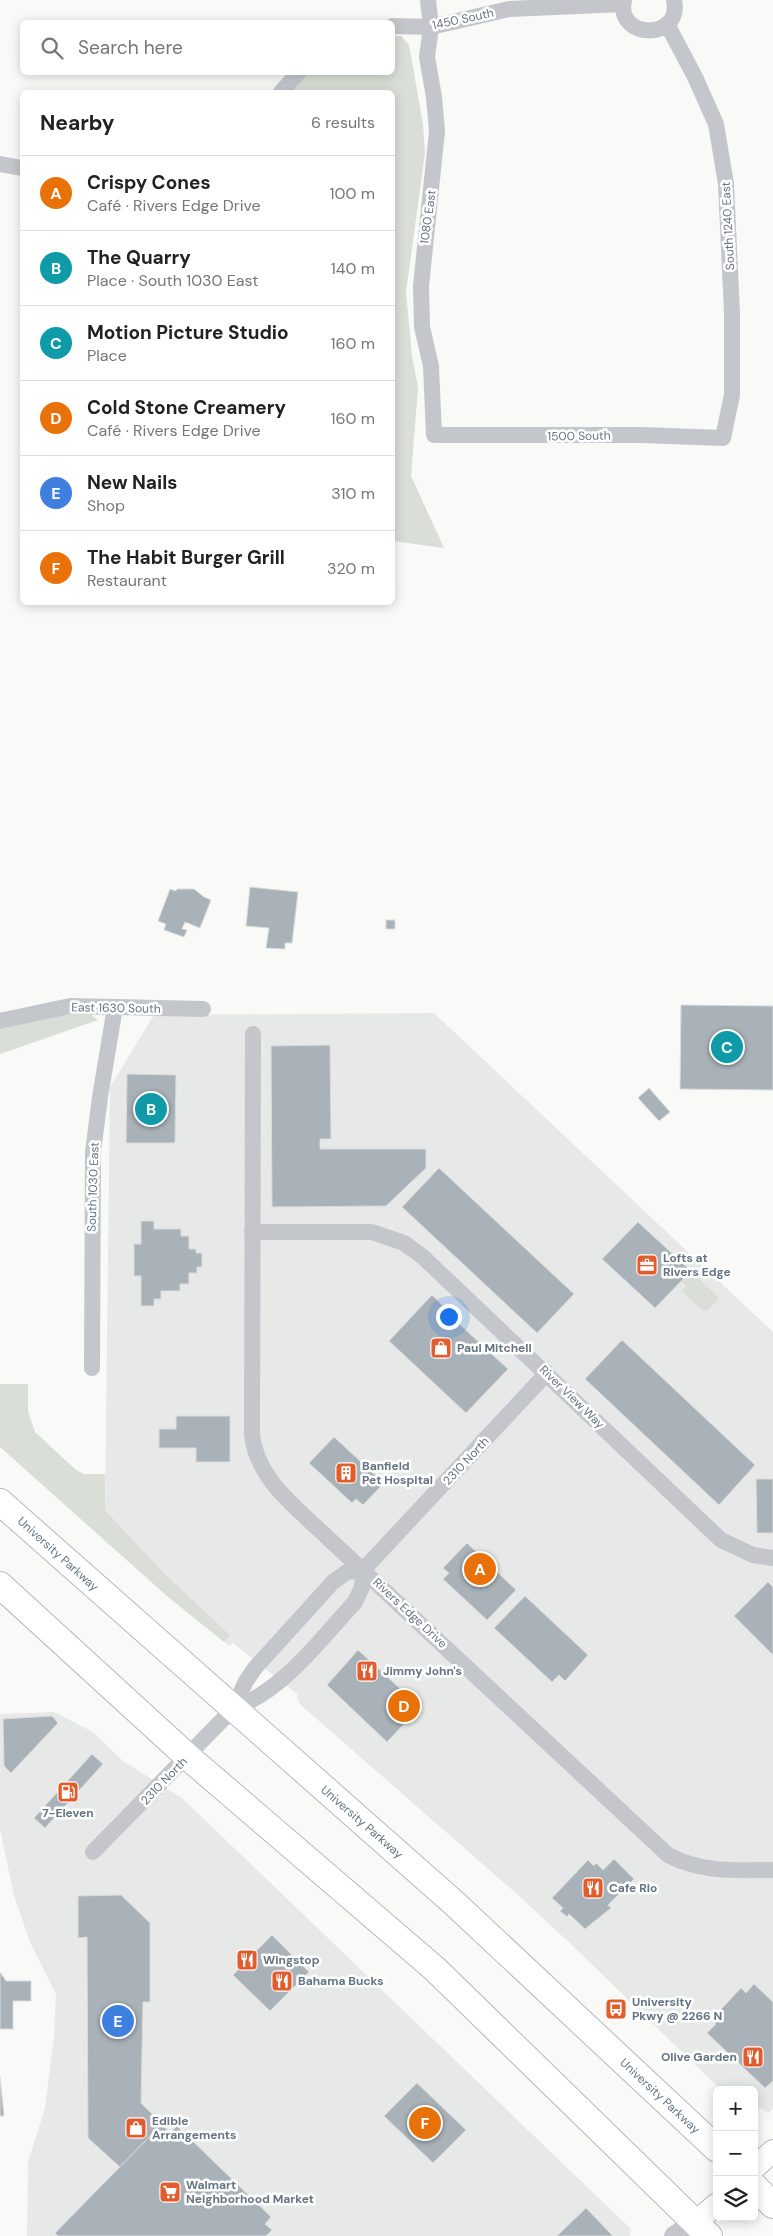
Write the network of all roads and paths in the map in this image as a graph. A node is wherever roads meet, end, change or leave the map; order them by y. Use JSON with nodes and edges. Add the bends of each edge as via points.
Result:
{"nodes":[{"id":1,"x":428,"y":0,"type":"edge"},
{"id":2,"x":674,"y":0,"type":"edge"},
{"id":3,"x":624,"y":2,"type":"edge"},
{"id":4,"x":667,"y":24,"type":"junction"},
{"id":5,"x":395,"y":26,"type":"edge"},
{"id":6,"x":431,"y":27,"type":"junction"},
{"id":7,"x":296,"y":75,"type":"edge"},
{"id":8,"x":283,"y":90,"type":"edge"},
{"id":9,"x":0,"y":164,"type":"edge"},
{"id":10,"x":20,"y":168,"type":"edge"},
{"id":11,"x":434,"y":435,"type":"joint"},
{"id":12,"x":723,"y":438,"type":"joint"},
{"id":13,"x":115,"y":1007,"type":"junction"},
{"id":14,"x":203,"y":1009,"type":"dead end"},
{"id":15,"x":0,"y":1021,"type":"edge"},
{"id":16,"x":253,"y":1034,"type":"dead end"},
{"id":17,"x":252,"y":1232,"type":"junction"},
{"id":18,"x":92,"y":1368,"type":"dead end"},
{"id":19,"x":546,"y":1373,"type":"junction"},
{"id":20,"x":0,"y":1502,"type":"edge"},
{"id":21,"x":773,"y":1558,"type":"edge"},
{"id":22,"x":364,"y":1570,"type":"junction"},
{"id":23,"x":0,"y":1585,"type":"edge"},
{"id":24,"x":233,"y":1709,"type":"junction"},
{"id":25,"x":188,"y":1757,"type":"junction"},
{"id":26,"x":93,"y":1852,"type":"dead end"},
{"id":27,"x":773,"y":1870,"type":"edge"},
{"id":28,"x":713,"y":2145,"type":"edge"},
{"id":29,"x":773,"y":2151,"type":"edge"},
{"id":30,"x":758,"y":2164,"type":"edge"},
{"id":31,"x":758,"y":2190,"type":"edge"},
{"id":32,"x":773,"y":2205,"type":"edge"},
{"id":33,"x":713,"y":2210,"type":"edge"},
{"id":34,"x":698,"y":2231,"type":"edge"},
{"id":35,"x":674,"y":2236,"type":"edge"}],
"edges":[{"from":1,"to":6,"type":"street","name":"1080 East"},
{"from":2,"to":4,"type":"street","via":[[674,15]]},
{"from":3,"to":4,"type":"street","via":[[625,15],[639,29],[649,31]]},
{"from":3,"to":6,"type":"street","name":"1450 South","via":[[509,9]]},
{"from":4,"to":12,"type":"street","name":"South 1240 East","via":[[716,124],[726,184],[732,395]]},
{"from":5,"to":6,"type":"street","name":"1450 South"},
{"from":6,"to":11,"type":"street","name":"1080 East","via":[[427,56],[437,131],[421,286],[422,328],[431,366]]},
{"from":7,"to":8,"type":"street"},
{"from":9,"to":10,"type":"street"},
{"from":11,"to":12,"type":"street","name":"1500 South"},
{"from":13,"to":14,"type":"street","name":"East 1630 South"},
{"from":13,"to":15,"type":"street","name":"East 1630 South","via":[[70,1006]]},
{"from":13,"to":18,"type":"street","name":"South 1030 East","via":[[93,1152]]},
{"from":16,"to":17,"type":"street","name":"Rivers Edge Drive"},
{"from":17,"to":19,"type":"street","name":"River View Way","via":[[372,1232],[404,1242]]},
{"from":17,"to":22,"type":"street","name":"Rivers Edge Drive","via":[[252,1436],[259,1462],[276,1488]]},
{"from":19,"to":21,"type":"street","name":"River View Way","via":[[721,1540],[741,1551]]},
{"from":19,"to":22,"type":"street","name":"2310 North"},
{"from":20,"to":24,"type":"main road","name":"University Parkway"},
{"from":22,"to":24,"type":"street","name":"2310 North","via":[[347,1572],[333,1582],[255,1668]]},
{"from":22,"to":24,"type":"street","name":"2310 North","via":[[362,1587],[355,1602],[286,1676],[262,1696]]},
{"from":22,"to":27,"type":"street","name":"Rivers Edge Drive","via":[[668,1855],[703,1869]]},
{"from":23,"to":25,"type":"main road"},
{"from":24,"to":25,"type":"street","name":"2310 North"},
{"from":24,"to":28,"type":"main road","name":"University Parkway","via":[[454,1903]]},
{"from":25,"to":26,"type":"street","name":"2310 North"},
{"from":25,"to":34,"type":"main road","via":[[435,1969]]},
{"from":29,"to":30,"type":"main road"},
{"from":31,"to":32,"type":"main road"},
{"from":33,"to":34,"type":"main road"},
{"from":34,"to":35,"type":"street"}]}
